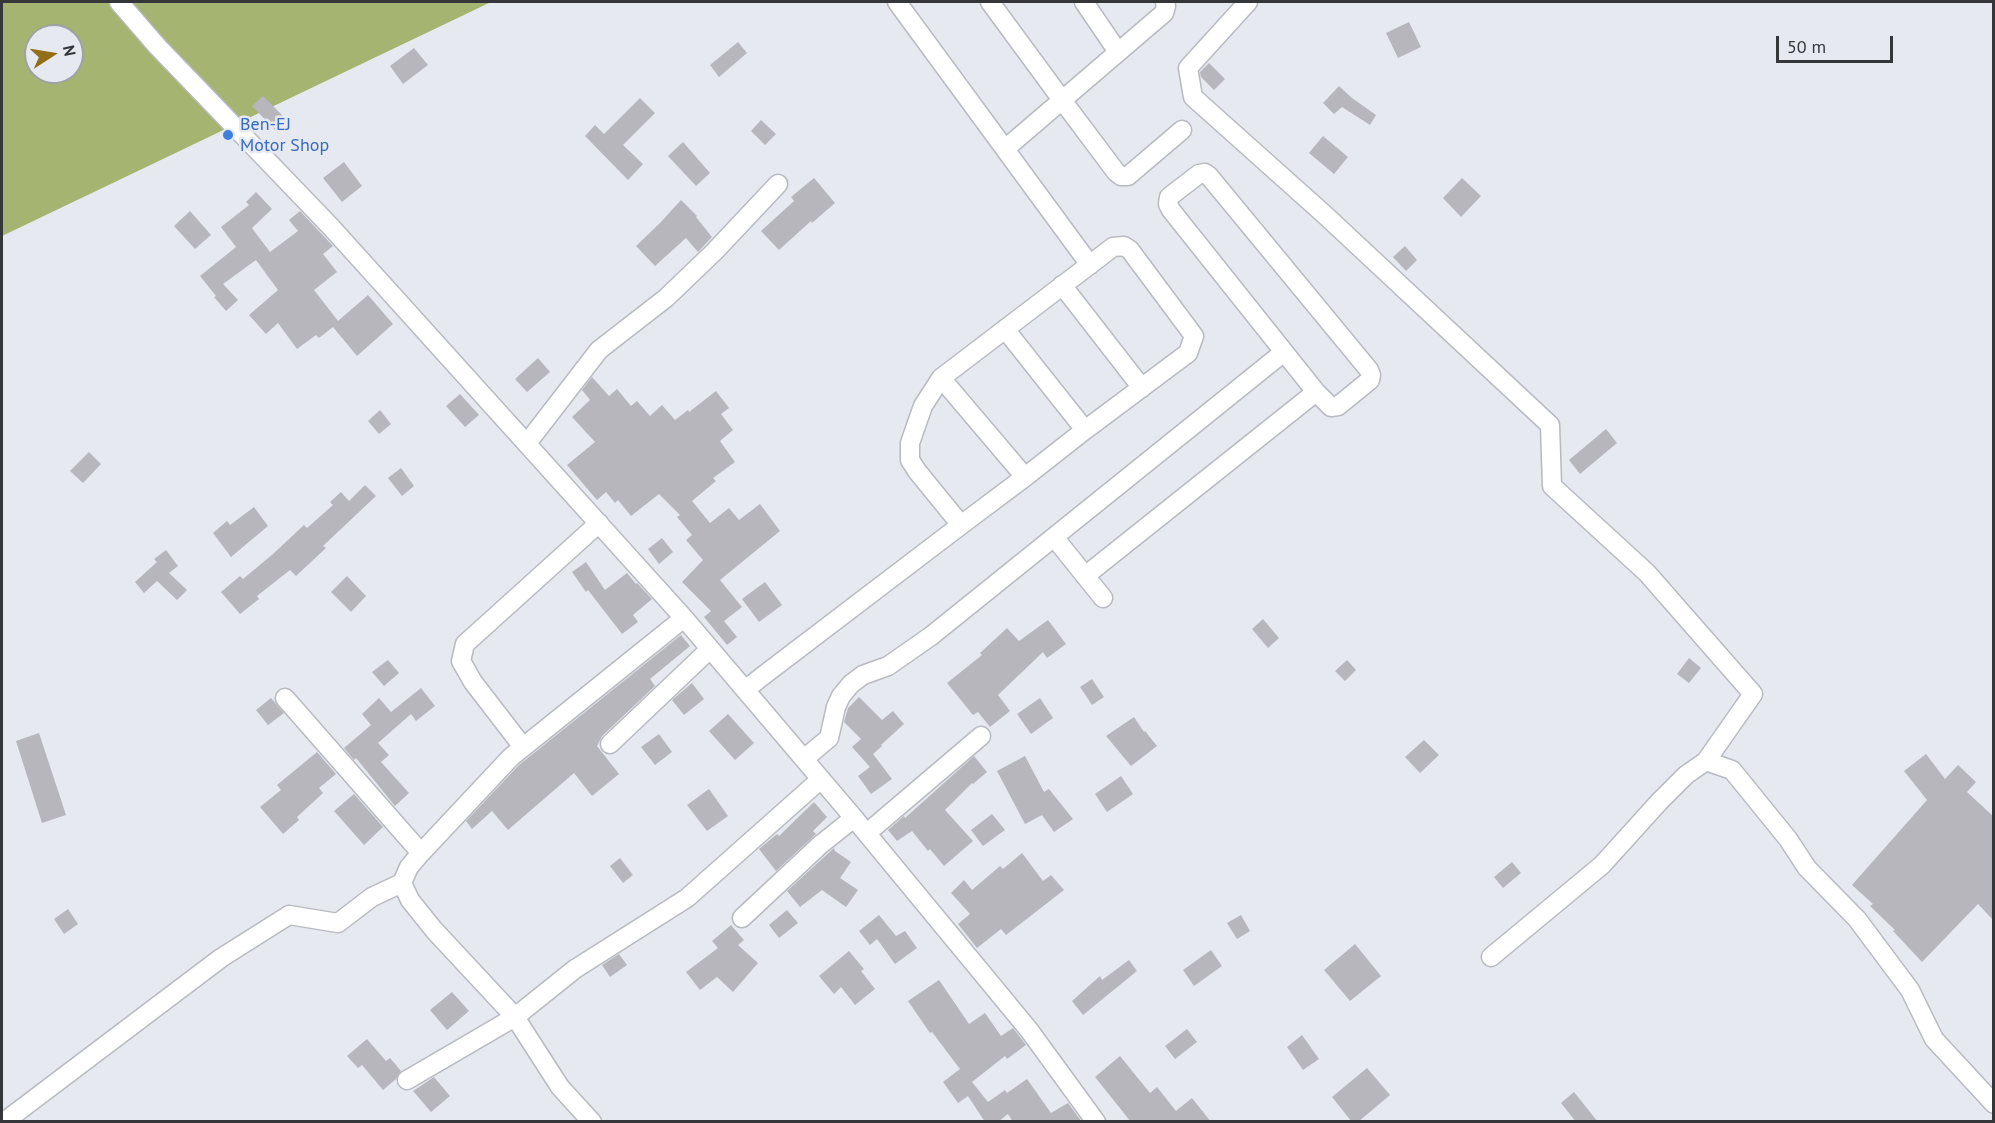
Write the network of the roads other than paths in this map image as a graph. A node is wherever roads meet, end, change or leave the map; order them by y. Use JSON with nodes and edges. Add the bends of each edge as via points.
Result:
{"nodes":[{"id":1,"x":119,"y":2,"type":"edge"},
{"id":2,"x":897,"y":2,"type":"edge"},
{"id":3,"x":990,"y":2,"type":"edge"},
{"id":4,"x":1084,"y":2,"type":"edge"},
{"id":5,"x":1165,"y":2,"type":"edge"},
{"id":6,"x":1248,"y":2,"type":"edge"},
{"id":7,"x":1118,"y":52,"type":"junction"},
{"id":8,"x":1062,"y":100,"type":"junction"},
{"id":9,"x":1182,"y":130,"type":"dead end"},
{"id":10,"x":1005,"y":149,"type":"junction"},
{"id":11,"x":778,"y":184,"type":"dead end"},
{"id":12,"x":1090,"y":265,"type":"junction"},
{"id":13,"x":1062,"y":285,"type":"junction"},
{"id":14,"x":1005,"y":329,"type":"junction"},
{"id":15,"x":1284,"y":352,"type":"junction"},
{"id":16,"x":941,"y":378,"type":"junction"},
{"id":17,"x":1142,"y":388,"type":"junction"},
{"id":18,"x":1316,"y":392,"type":"junction"},
{"id":19,"x":1085,"y":430,"type":"junction"},
{"id":20,"x":528,"y":442,"type":"junction"},
{"id":21,"x":1025,"y":477,"type":"junction"},
{"id":22,"x":599,"y":523,"type":"junction"},
{"id":23,"x":961,"y":525,"type":"junction"},
{"id":24,"x":1054,"y":537,"type":"junction"},
{"id":25,"x":1085,"y":576,"type":"junction"},
{"id":26,"x":1103,"y":598,"type":"dead end"},
{"id":27,"x":684,"y":618,"type":"junction"},
{"id":28,"x":710,"y":649,"type":"junction"},
{"id":29,"x":745,"y":690,"type":"junction"},
{"id":30,"x":285,"y":698,"type":"dead end"},
{"id":31,"x":981,"y":736,"type":"dead end"},
{"id":32,"x":610,"y":744,"type":"dead end"},
{"id":33,"x":524,"y":747,"type":"junction"},
{"id":34,"x":804,"y":759,"type":"junction"},
{"id":35,"x":1706,"y":761,"type":"junction"},
{"id":36,"x":822,"y":780,"type":"junction"},
{"id":37,"x":854,"y":818,"type":"junction"},
{"id":38,"x":867,"y":833,"type":"junction"},
{"id":39,"x":421,"y":853,"type":"junction"},
{"id":40,"x":402,"y":883,"type":"junction"},
{"id":41,"x":742,"y":918,"type":"dead end"},
{"id":42,"x":1491,"y":957,"type":"dead end"},
{"id":43,"x":515,"y":1017,"type":"junction"},
{"id":44,"x":407,"y":1080,"type":"dead end"},
{"id":45,"x":1994,"y":1104,"type":"edge"},
{"id":46,"x":4,"y":1122,"type":"edge"},
{"id":47,"x":592,"y":1122,"type":"edge"},
{"id":48,"x":1096,"y":1122,"type":"edge"}],
"edges":[{"from":1,"to":20,"type":"street"},
{"from":2,"to":10,"type":"street"},
{"from":3,"to":8,"type":"street"},
{"from":4,"to":7,"type":"street"},
{"from":5,"to":7,"type":"street","via":[[1164,13]]},
{"from":6,"to":35,"type":"street","via":[[1188,68],[1193,97],[1550,425],[1552,486],[1647,573],[1753,694]]},
{"from":7,"to":8,"type":"street"},
{"from":8,"to":9,"type":"street","via":[[1121,176],[1128,176]]},
{"from":8,"to":10,"type":"street"},
{"from":10,"to":12,"type":"street"},
{"from":11,"to":20,"type":"street","via":[[666,298],[599,350]]},
{"from":12,"to":13,"type":"street"},
{"from":12,"to":17,"type":"street","via":[[1113,247],[1130,250],[1194,336],[1188,353]]},
{"from":13,"to":14,"type":"street"},
{"from":13,"to":17,"type":"street"},
{"from":14,"to":16,"type":"street"},
{"from":14,"to":19,"type":"street"},
{"from":15,"to":18,"type":"street"},
{"from":15,"to":18,"type":"street","via":[[1168,204],[1169,198],[1199,174],[1209,176],[1371,375],[1338,406],[1331,408]]},
{"from":15,"to":24,"type":"street"},
{"from":16,"to":21,"type":"street"},
{"from":16,"to":23,"type":"street","via":[[923,406],[910,443],[910,460]]},
{"from":17,"to":19,"type":"street"},
{"from":18,"to":25,"type":"street"},
{"from":19,"to":21,"type":"street"},
{"from":20,"to":22,"type":"street"},
{"from":21,"to":23,"type":"street"},
{"from":22,"to":27,"type":"street"},
{"from":22,"to":33,"type":"street","via":[[465,644],[461,661],[473,682]]},
{"from":23,"to":29,"type":"street"},
{"from":24,"to":25,"type":"street"},
{"from":24,"to":34,"type":"street","via":[[922,642],[888,666],[851,684],[836,707],[829,738]]},
{"from":25,"to":26,"type":"street"},
{"from":27,"to":28,"type":"street"},
{"from":27,"to":33,"type":"street"},
{"from":28,"to":29,"type":"street"},
{"from":28,"to":32,"type":"street"},
{"from":29,"to":34,"type":"street"},
{"from":30,"to":39,"type":"street"},
{"from":31,"to":38,"type":"street"},
{"from":33,"to":39,"type":"street"},
{"from":34,"to":36,"type":"street"},
{"from":35,"to":42,"type":"street","via":[[1686,775],[1602,865]]},
{"from":35,"to":45,"type":"street","via":[[1732,770],[1808,868],[1857,919],[1910,990],[1934,1039]]},
{"from":36,"to":37,"type":"street"},
{"from":36,"to":43,"type":"street","via":[[687,898],[575,969]]},
{"from":37,"to":38,"type":"street"},
{"from":37,"to":41,"type":"street"},
{"from":38,"to":48,"type":"street","via":[[1029,1030]]},
{"from":39,"to":40,"type":"street"},
{"from":40,"to":43,"type":"street","via":[[434,930]]},
{"from":40,"to":46,"type":"street","via":[[372,897],[338,922],[288,915],[221,958]]},
{"from":43,"to":44,"type":"street"},
{"from":43,"to":47,"type":"street","via":[[560,1087]]}]}
